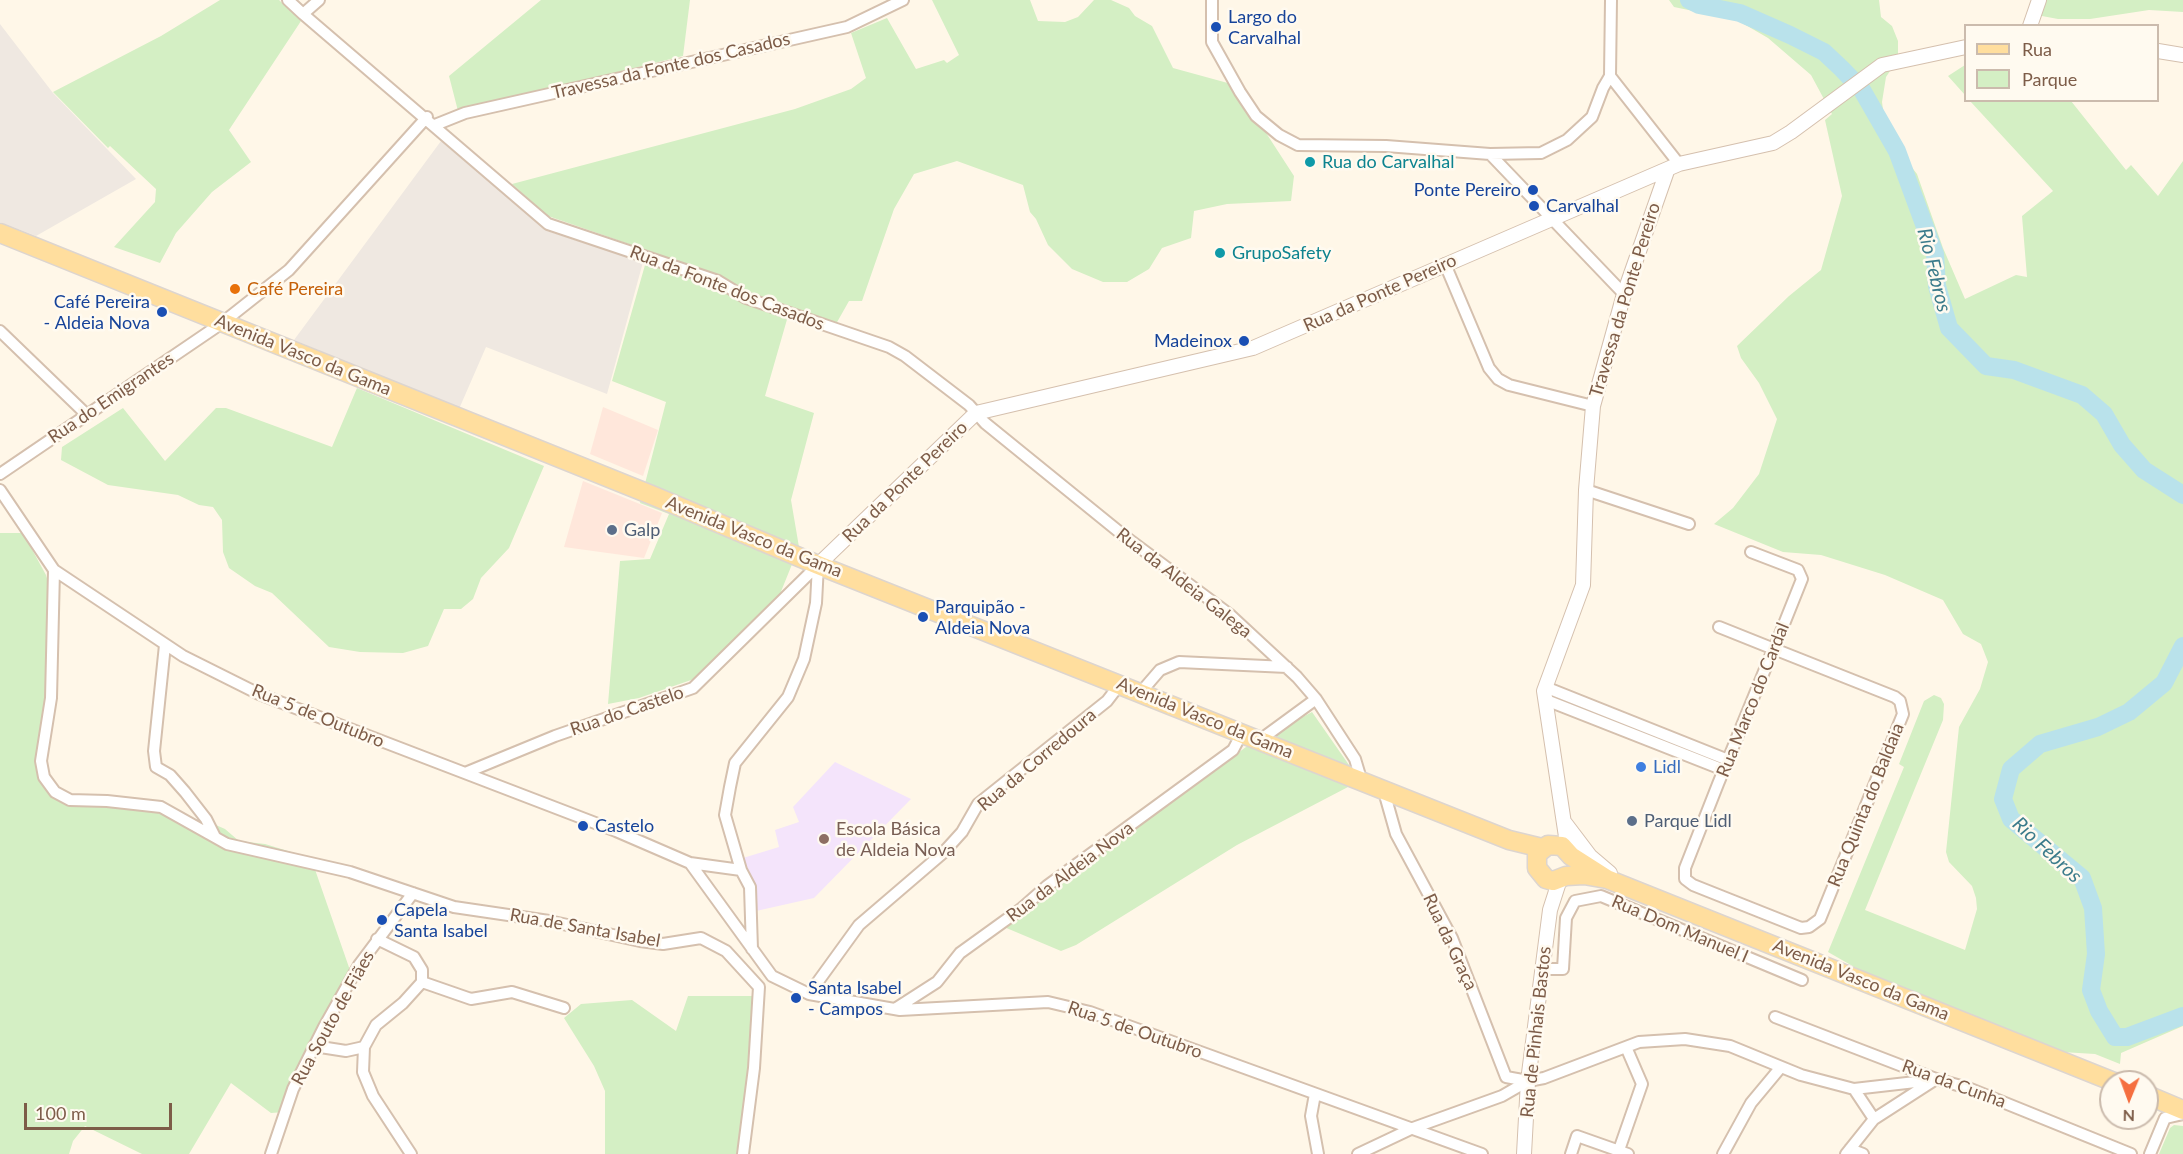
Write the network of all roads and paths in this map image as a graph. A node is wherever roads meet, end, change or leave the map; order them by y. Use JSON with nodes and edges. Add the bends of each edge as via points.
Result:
{"nodes":[{"id":1,"x":288,"y":0,"type":"edge"},
{"id":2,"x":319,"y":0,"type":"edge"},
{"id":3,"x":903,"y":0,"type":"edge"},
{"id":4,"x":1212,"y":0,"type":"edge"},
{"id":5,"x":1611,"y":0,"type":"edge"},
{"id":6,"x":2039,"y":0,"type":"edge"},
{"id":7,"x":303,"y":14,"type":"junction"},
{"id":8,"x":2031,"y":24,"type":"edge"},
{"id":9,"x":1964,"y":47,"type":"edge"},
{"id":10,"x":2159,"y":51,"type":"edge"},
{"id":11,"x":2183,"y":55,"type":"edge"},
{"id":12,"x":1610,"y":76,"type":"junction"},
{"id":13,"x":431,"y":121,"type":"junction"},
{"id":14,"x":1490,"y":154,"type":"junction"},
{"id":15,"x":1673,"y":168,"type":"junction"},
{"id":16,"x":1552,"y":218,"type":"junction"},
{"id":17,"x":0,"y":233,"type":"edge"},
{"id":18,"x":1445,"y":264,"type":"junction"},
{"id":19,"x":1624,"y":294,"type":"junction"},
{"id":20,"x":222,"y":323,"type":"junction"},
{"id":21,"x":0,"y":331,"type":"edge"},
{"id":22,"x":1593,"y":406,"type":"junction"},
{"id":23,"x":976,"y":413,"type":"junction"},
{"id":24,"x":86,"y":414,"type":"junction"},
{"id":25,"x":0,"y":474,"type":"edge"},
{"id":26,"x":0,"y":490,"type":"edge"},
{"id":27,"x":1586,"y":490,"type":"junction"},
{"id":28,"x":1689,"y":524,"type":"dead end"},
{"id":29,"x":1751,"y":552,"type":"dead end"},
{"id":30,"x":818,"y":565,"type":"junction"},
{"id":31,"x":54,"y":570,"type":"junction"},
{"id":32,"x":1719,"y":627,"type":"dead end"},
{"id":33,"x":165,"y":645,"type":"junction"},
{"id":34,"x":1774,"y":649,"type":"junction"},
{"id":35,"x":1287,"y":667,"type":"junction"},
{"id":36,"x":1120,"y":684,"type":"junction"},
{"id":37,"x":1141,"y":692,"type":"junction"},
{"id":38,"x":1546,"y":694,"type":"junction"},
{"id":39,"x":1316,"y":699,"type":"junction"},
{"id":40,"x":1242,"y":733,"type":"junction"},
{"id":41,"x":1260,"y":740,"type":"junction"},
{"id":42,"x":1726,"y":765,"type":"junction"},
{"id":43,"x":465,"y":773,"type":"junction"},
{"id":44,"x":1361,"y":779,"type":"junction"},
{"id":45,"x":1383,"y":788,"type":"junction"},
{"id":46,"x":1562,"y":818,"type":"junction"},
{"id":47,"x":215,"y":838,"type":"junction"},
{"id":48,"x":1542,"y":852,"type":"junction"},
{"id":49,"x":1570,"y":853,"type":"junction"},
{"id":50,"x":690,"y":863,"type":"junction"},
{"id":51,"x":741,"y":870,"type":"junction"},
{"id":52,"x":1558,"y":878,"type":"junction"},
{"id":53,"x":1685,"y":879,"type":"joint"},
{"id":54,"x":1614,"y":881,"type":"junction"},
{"id":55,"x":413,"y":893,"type":"junction"},
{"id":56,"x":377,"y":939,"type":"junction"},
{"id":57,"x":752,"y":949,"type":"junction"},
{"id":58,"x":1542,"y":969,"type":"junction"},
{"id":59,"x":772,"y":976,"type":"junction"},
{"id":60,"x":1802,"y":980,"type":"dead end"},
{"id":61,"x":422,"y":982,"type":"junction"},
{"id":62,"x":759,"y":987,"type":"junction"},
{"id":63,"x":809,"y":994,"type":"junction"},
{"id":64,"x":564,"y":1008,"type":"dead end"},
{"id":65,"x":894,"y":1009,"type":"junction"},
{"id":66,"x":1775,"y":1017,"type":"dead end"},
{"id":67,"x":314,"y":1046,"type":"junction"},
{"id":68,"x":364,"y":1047,"type":"junction"},
{"id":69,"x":1626,"y":1047,"type":"junction"},
{"id":70,"x":1781,"y":1067,"type":"junction"},
{"id":71,"x":2099,"y":1076,"type":"edge"},
{"id":72,"x":1936,"y":1079,"type":"junction"},
{"id":73,"x":1528,"y":1081,"type":"junction"},
{"id":74,"x":1854,"y":1089,"type":"junction"},
{"id":75,"x":1315,"y":1094,"type":"junction"},
{"id":76,"x":2159,"y":1101,"type":"edge"},
{"id":77,"x":2183,"y":1112,"type":"edge"},
{"id":78,"x":1874,"y":1119,"type":"junction"},
{"id":79,"x":1413,"y":1128,"type":"junction"},
{"id":80,"x":1848,"y":1151,"type":"edge"},
{"id":81,"x":1623,"y":1152,"type":"edge"},
{"id":82,"x":271,"y":1154,"type":"edge"},
{"id":83,"x":411,"y":1154,"type":"edge"},
{"id":84,"x":743,"y":1154,"type":"edge"},
{"id":85,"x":1318,"y":1154,"type":"edge"},
{"id":86,"x":1358,"y":1154,"type":"edge"},
{"id":87,"x":1482,"y":1154,"type":"edge"},
{"id":88,"x":1524,"y":1154,"type":"edge"},
{"id":89,"x":1571,"y":1154,"type":"edge"},
{"id":90,"x":1723,"y":1154,"type":"edge"},
{"id":91,"x":1863,"y":1154,"type":"edge"},
{"id":92,"x":2131,"y":1154,"type":"edge"},
{"id":93,"x":2150,"y":1154,"type":"edge"}],
"edges":[{"from":1,"to":7,"type":"street","name":"Rua da Fonte dos Casados"},
{"from":2,"to":7,"type":"street"},
{"from":3,"to":13,"type":"street","name":"Travessa da Fonte dos Casados","via":[[847,27]]},
{"from":4,"to":14,"type":"street","via":[[1212,42],[1256,116],[1279,135],[1298,145],[1386,146]]},
{"from":5,"to":12,"type":"street"},
{"from":6,"to":8,"type":"street"},
{"from":7,"to":13,"type":"street","name":"Rua da Fonte dos Casados"},
{"from":9,"to":15,"type":"street","name":"Rua da Ponte Pereiro","via":[[1882,65],[1773,143]]},
{"from":10,"to":11,"type":"street"},
{"from":12,"to":14,"type":"street","via":[[1592,117],[1567,140],[1541,153]]},
{"from":12,"to":15,"type":"street"},
{"from":13,"to":20,"type":"street","name":"Travessa da Fonte dos Casados","via":[[289,270]]},
{"from":13,"to":23,"type":"street","name":"Rua da Fonte dos Casados","via":[[548,224],[718,281],[746,298],[889,347]]},
{"from":14,"to":16,"type":"street"},
{"from":15,"to":16,"type":"street","name":"Rua da Ponte Pereiro"},
{"from":15,"to":19,"type":"street","name":"Travessa da Ponte Pereiro"},
{"from":16,"to":18,"type":"street","name":"Rua da Ponte Pereiro"},
{"from":16,"to":19,"type":"street"},
{"from":17,"to":20,"type":"main road","name":"Avenida Vasco da Gama"},
{"from":18,"to":22,"type":"street","via":[[1489,368],[1498,379]]},
{"from":18,"to":23,"type":"street","name":"Rua da Ponte Pereiro","via":[[1253,348]]},
{"from":19,"to":22,"type":"street","name":"Travessa da Ponte Pereiro"},
{"from":20,"to":24,"type":"street","name":"Rua do Emigrantes"},
{"from":20,"to":30,"type":"main road","name":"Avenida Vasco da Gama"},
{"from":21,"to":24,"type":"street"},
{"from":22,"to":27,"type":"street","name":"Travessa da Ponte Pereiro"},
{"from":23,"to":30,"type":"street","name":"Rua da Ponte Pereiro"},
{"from":23,"to":35,"type":"street","name":"Rua da Aldeia Galega","via":[[1123,535],[1229,614]]},
{"from":24,"to":25,"type":"street","name":"Rua do Emigrantes"},
{"from":26,"to":31,"type":"street","name":"Rua 5 de Outubro"},
{"from":27,"to":28,"type":"street"},
{"from":27,"to":38,"type":"street","name":"Travessa da Ponte Pereiro","via":[[1583,585]]},
{"from":29,"to":34,"type":"street","name":"Rua Marco do Cardal","via":[[1802,575]]},
{"from":30,"to":36,"type":"main road","name":"Avenida Vasco da Gama"},
{"from":30,"to":43,"type":"street","name":"Rua do Castelo","via":[[693,688],[555,736]]},
{"from":30,"to":51,"type":"street","via":[[816,603],[804,659],[789,697],[735,763],[725,815]]},
{"from":31,"to":33,"type":"street","name":"Rua 5 de Outubro"},
{"from":31,"to":47,"type":"street","name":"Rua de Santa Isabel","via":[[51,698],[41,761],[44,777],[55,792],[70,800],[161,807]]},
{"from":32,"to":34,"type":"street","name":"Rua Quinta do Baldaia"},
{"from":33,"to":43,"type":"street","name":"Rua 5 de Outubro","via":[[259,694]]},
{"from":33,"to":47,"type":"street","via":[[154,751],[156,767],[170,775],[185,792]]},
{"from":34,"to":42,"type":"street","name":"Rua Marco do Cardal"},
{"from":34,"to":53,"type":"street","name":"Rua Quinta do Baldaia","via":[[1895,697],[1903,714],[1820,920],[1815,924],[1801,928]]},
{"from":35,"to":37,"type":"street","via":[[1179,662],[1160,670]]},
{"from":35,"to":39,"type":"street","name":"Rua da Aldeia Galega"},
{"from":36,"to":37,"type":"main road","name":"Avenida Vasco da Gama"},
{"from":36,"to":63,"type":"street","name":"Rua da Corredoura","via":[[1107,701],[978,804],[962,832],[942,853],[859,925]]},
{"from":37,"to":40,"type":"main road","name":"Avenida Vasco da Gama"},
{"from":38,"to":42,"type":"street"},
{"from":38,"to":46,"type":"street","name":"Travessa da Ponte Pereiro"},
{"from":39,"to":41,"type":"street"},
{"from":39,"to":44,"type":"street","name":"Rua da Aldeia Galega","via":[[1355,759]]},
{"from":40,"to":41,"type":"main road","name":"Avenida Vasco da Gama"},
{"from":40,"to":65,"type":"street","name":"Rua da Aldeia Nova","via":[[1233,750],[1047,886],[960,953],[937,982]]},
{"from":41,"to":44,"type":"main road","name":"Avenida Vasco da Gama"},
{"from":42,"to":53,"type":"street","name":"Rua Marco do Cardal","via":[[1685,868]]},
{"from":43,"to":50,"type":"street","name":"Rua 5 de Outubro"},
{"from":44,"to":45,"type":"main road","name":"Avenida Vasco da Gama"},
{"from":45,"to":48,"type":"main road","name":"Avenida Vasco da Gama"},
{"from":45,"to":73,"type":"street","name":"Rua da Graça","via":[[1396,834],[1452,938],[1506,1077]]},
{"from":46,"to":48,"type":"street"},
{"from":46,"to":49,"type":"street","name":"Travessa da Ponte Pereiro"},
{"from":46,"to":54,"type":"street"},
{"from":47,"to":55,"type":"street","name":"Rua de Santa Isabel","via":[[350,872]]},
{"from":48,"to":49,"type":"main road","name":"Avenida Vasco da Gama","via":[[1555,844]]},
{"from":48,"to":52,"type":"main road","name":"Avenida Vasco da Gama","via":[[1537,868]]},
{"from":49,"to":52,"type":"main road","via":[[1572,863]]},
{"from":49,"to":54,"type":"main road","name":"Avenida Vasco da Gama"},
{"from":50,"to":51,"type":"street","name":"Rua 5 de Outubro"},
{"from":50,"to":57,"type":"street","name":"Rua 5 de Outubro"},
{"from":51,"to":57,"type":"street","via":[[750,887]]},
{"from":52,"to":54,"type":"main road","name":"Avenida Vasco da Gama"},
{"from":52,"to":58,"type":"street","name":"Rua de Pinhais Bastos"},
{"from":54,"to":71,"type":"main road","name":"Avenida Vasco da Gama"},
{"from":55,"to":56,"type":"street","name":"Rua Souto de Fiães"},
{"from":55,"to":62,"type":"street","name":"Rua de Santa Isabel","via":[[454,907],[549,921],[640,941],[663,944],[700,938],[726,951]]},
{"from":56,"to":61,"type":"street","via":[[414,957],[422,970]]},
{"from":56,"to":67,"type":"street","name":"Rua Souto de Fiães"},
{"from":57,"to":59,"type":"street","name":"Rua 5 de Outubro"},
{"from":58,"to":60,"type":"street","name":"Rua Dom Manuel I","via":[[1563,969],[1566,918],[1575,901],[1601,896]]},
{"from":58,"to":73,"type":"street","name":"Rua de Pinhais Bastos"},
{"from":59,"to":62,"type":"street"},
{"from":59,"to":63,"type":"street","name":"Rua 5 de Outubro"},
{"from":61,"to":64,"type":"street","via":[[471,999],[512,992]]},
{"from":61,"to":68,"type":"street","via":[[376,1025]]},
{"from":62,"to":84,"type":"street"},
{"from":63,"to":65,"type":"street","name":"Rua 5 de Outubro"},
{"from":65,"to":75,"type":"street","name":"Rua 5 de Outubro","via":[[1048,1002],[1110,1019]]},
{"from":66,"to":72,"type":"street","name":"Rua da Cunha"},
{"from":67,"to":68,"type":"street","via":[[346,1051]]},
{"from":67,"to":82,"type":"street","name":"Rua Souto de Fiães","via":[[292,1089]]},
{"from":68,"to":83,"type":"street","via":[[363,1072],[373,1096]]},
{"from":69,"to":70,"type":"street","via":[[1640,1042],[1685,1039],[1730,1046]]},
{"from":69,"to":73,"type":"street"},
{"from":69,"to":81,"type":"street","via":[[1642,1084]]},
{"from":70,"to":74,"type":"street"},
{"from":70,"to":90,"type":"street","via":[[1751,1103]]},
{"from":72,"to":74,"type":"street"},
{"from":72,"to":78,"type":"street"},
{"from":72,"to":92,"type":"street","name":"Rua da Cunha","via":[[1968,1088]]},
{"from":73,"to":79,"type":"street","via":[[1502,1096]]},
{"from":73,"to":88,"type":"street","name":"Rua de Pinhais Bastos"},
{"from":74,"to":78,"type":"street"},
{"from":75,"to":79,"type":"street","name":"Rua 5 de Outubro"},
{"from":75,"to":85,"type":"street","via":[[1311,1116]]},
{"from":76,"to":77,"type":"main road"},
{"from":77,"to":93,"type":"street","via":[[2165,1118]]},
{"from":78,"to":80,"type":"street"},
{"from":79,"to":86,"type":"street"},
{"from":79,"to":87,"type":"street","name":"Rua 5 de Outubro"},
{"from":80,"to":91,"type":"street"},
{"from":81,"to":89,"type":"street","via":[[1576,1136]]}]}
